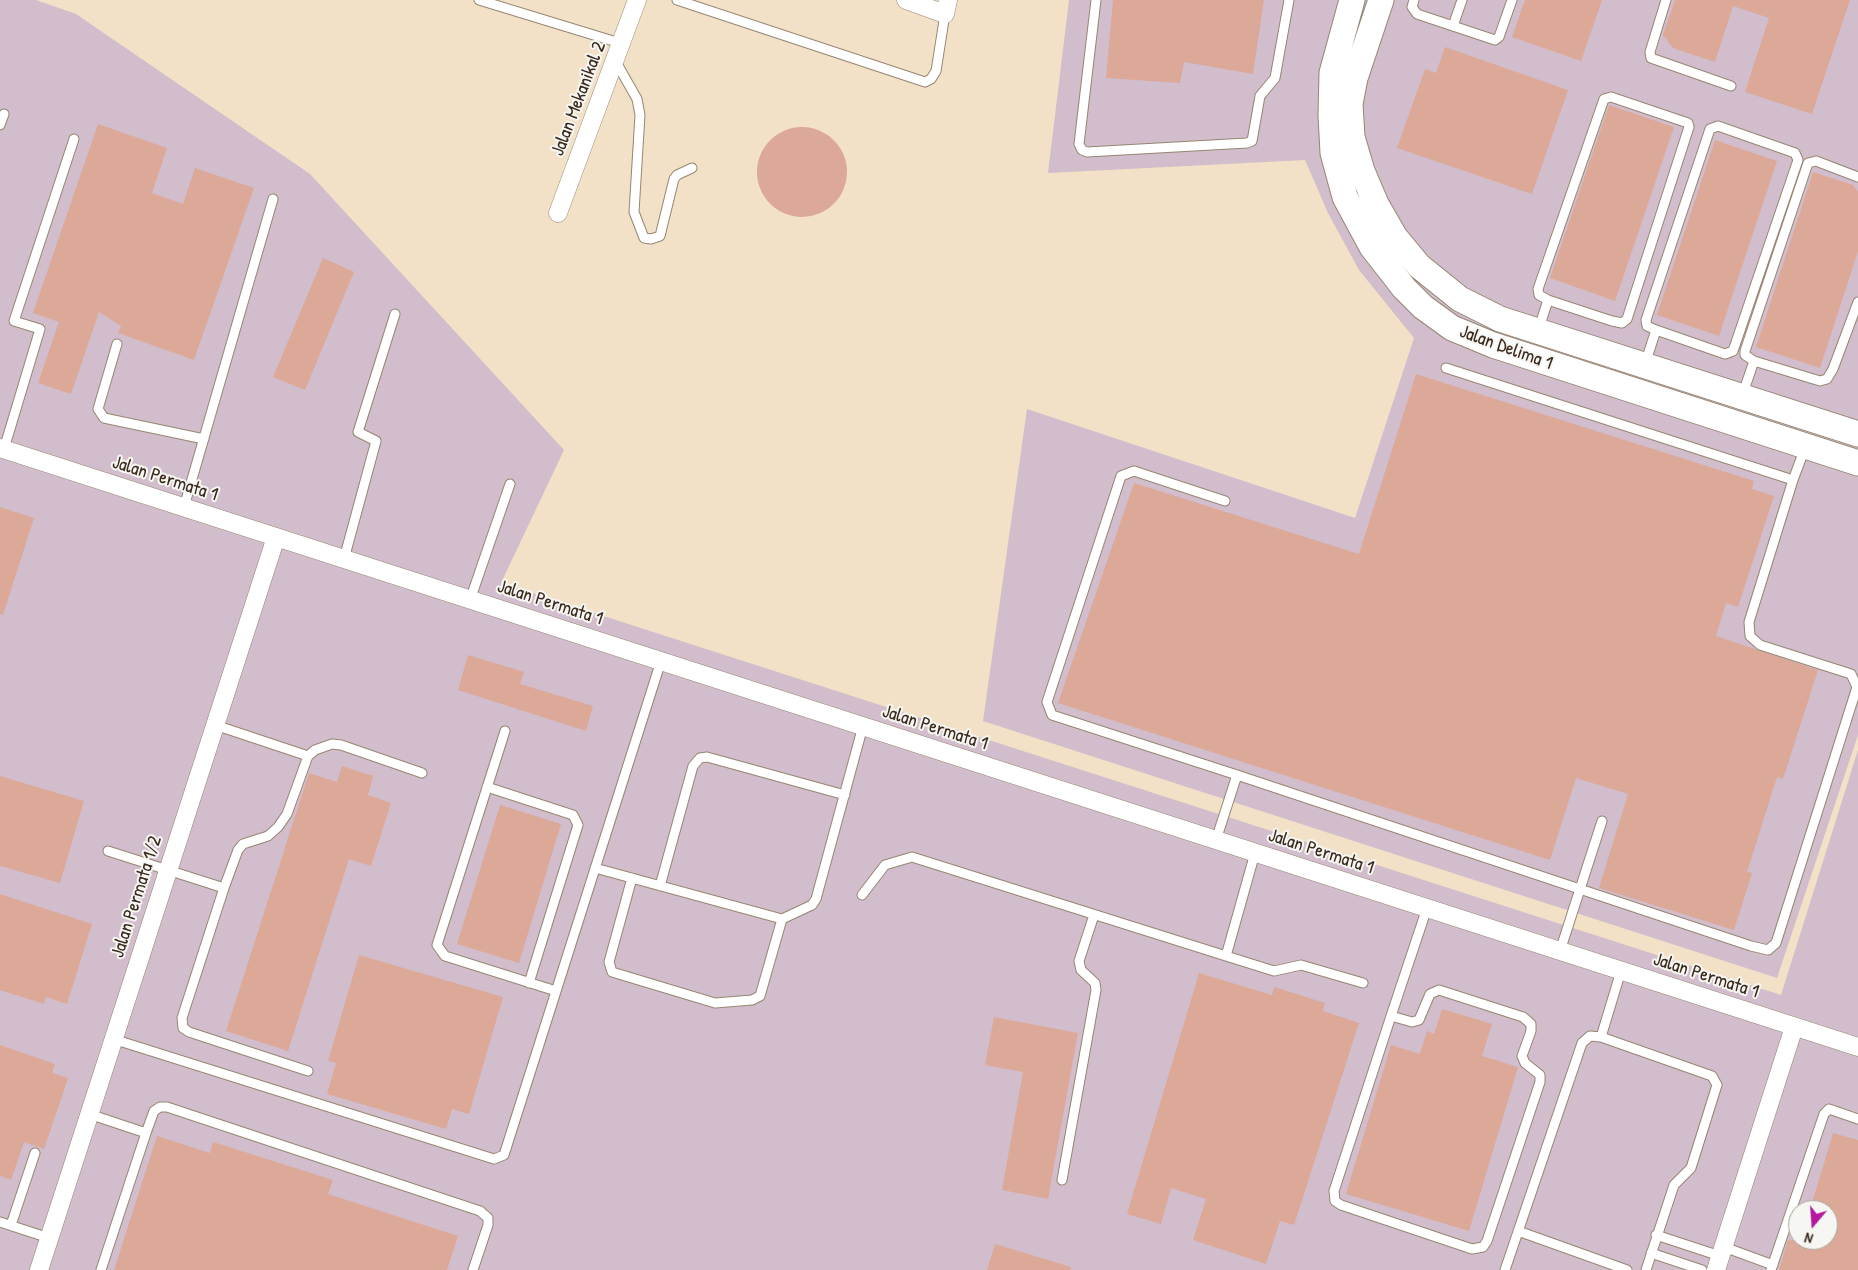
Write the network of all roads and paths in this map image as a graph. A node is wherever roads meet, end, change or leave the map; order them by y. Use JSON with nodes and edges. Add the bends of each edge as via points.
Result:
{"nodes":[{"id":1,"x":479,"y":0,"type":"edge"},
{"id":2,"x":637,"y":0,"type":"edge"},
{"id":3,"x":678,"y":0,"type":"edge"},
{"id":4,"x":906,"y":0,"type":"edge"},
{"id":5,"x":1096,"y":0,"type":"edge"},
{"id":6,"x":1289,"y":0,"type":"edge"},
{"id":7,"x":1352,"y":0,"type":"edge"},
{"id":8,"x":1381,"y":0,"type":"edge"},
{"id":9,"x":1414,"y":0,"type":"edge"},
{"id":10,"x":1462,"y":0,"type":"edge"},
{"id":11,"x":1512,"y":0,"type":"edge"},
{"id":12,"x":1666,"y":0,"type":"edge"},
{"id":13,"x":947,"y":7,"type":"edge"},
{"id":14,"x":1453,"y":26,"type":"junction"},
{"id":15,"x":623,"y":44,"type":"junction"},
{"id":16,"x":616,"y":62,"type":"junction"},
{"id":17,"x":1730,"y":86,"type":"dead end"},
{"id":18,"x":4,"y":114,"type":"dead end"},
{"id":19,"x":0,"y":125,"type":"edge"},
{"id":20,"x":74,"y":139,"type":"dead end"},
{"id":21,"x":692,"y":168,"type":"dead end"},
{"id":22,"x":1858,"y":177,"type":"edge"},
{"id":23,"x":273,"y":199,"type":"dead end"},
{"id":24,"x":558,"y":213,"type":"dead end"},
{"id":25,"x":1548,"y":300,"type":"junction"},
{"id":26,"x":1858,"y":302,"type":"edge"},
{"id":27,"x":395,"y":314,"type":"dead end"},
{"id":28,"x":1656,"y":330,"type":"junction"},
{"id":29,"x":1538,"y":331,"type":"junction"},
{"id":30,"x":117,"y":344,"type":"dead end"},
{"id":31,"x":1754,"y":361,"type":"junction"},
{"id":32,"x":1644,"y":365,"type":"junction"},
{"id":33,"x":1446,"y":368,"type":"dead end"},
{"id":34,"x":1742,"y":396,"type":"junction"},
{"id":35,"x":1858,"y":434,"type":"edge"},
{"id":36,"x":204,"y":439,"type":"junction"},
{"id":37,"x":1806,"y":447,"type":"junction"},
{"id":38,"x":2,"y":448,"type":"edge"},
{"id":39,"x":1858,"y":463,"type":"edge"},
{"id":40,"x":1793,"y":480,"type":"junction"},
{"id":41,"x":510,"y":484,"type":"dead end"},
{"id":42,"x":1225,"y":501,"type":"dead end"},
{"id":43,"x":184,"y":507,"type":"junction"},
{"id":44,"x":276,"y":537,"type":"junction"},
{"id":45,"x":344,"y":559,"type":"junction"},
{"id":46,"x":470,"y":600,"type":"junction"},
{"id":47,"x":661,"y":661,"type":"junction"},
{"id":48,"x":215,"y":725,"type":"junction"},
{"id":49,"x":863,"y":726,"type":"junction"},
{"id":50,"x":504,"y":731,"type":"dead end"},
{"id":51,"x":308,"y":756,"type":"junction"},
{"id":52,"x":422,"y":773,"type":"dead end"},
{"id":53,"x":1237,"y":775,"type":"junction"},
{"id":54,"x":487,"y":787,"type":"junction"},
{"id":55,"x":845,"y":795,"type":"junction"},
{"id":56,"x":1602,"y":821,"type":"dead end"},
{"id":57,"x":1216,"y":840,"type":"junction"},
{"id":58,"x":108,"y":851,"type":"dead end"},
{"id":59,"x":1255,"y":853,"type":"junction"},
{"id":60,"x":595,"y":868,"type":"junction"},
{"id":61,"x":168,"y":870,"type":"junction"},
{"id":62,"x":632,"y":878,"type":"junction"},
{"id":63,"x":660,"y":886,"type":"junction"},
{"id":64,"x":224,"y":888,"type":"junction"},
{"id":65,"x":1580,"y":890,"type":"junction"},
{"id":66,"x":862,"y":895,"type":"dead end"},
{"id":67,"x":1427,"y":908,"type":"junction"},
{"id":68,"x":1094,"y":915,"type":"junction"},
{"id":69,"x":782,"y":919,"type":"junction"},
{"id":70,"x":1560,"y":951,"type":"junction"},
{"id":71,"x":1226,"y":956,"type":"junction"},
{"id":72,"x":1622,"y":971,"type":"junction"},
{"id":73,"x":529,"y":983,"type":"junction"},
{"id":74,"x":1363,"y":983,"type":"dead end"},
{"id":75,"x":556,"y":992,"type":"junction"},
{"id":76,"x":1391,"y":1016,"type":"junction"},
{"id":77,"x":1794,"y":1027,"type":"junction"},
{"id":78,"x":1601,"y":1037,"type":"junction"},
{"id":79,"x":114,"y":1039,"type":"junction"},
{"id":80,"x":1858,"y":1048,"type":"edge"},
{"id":81,"x":308,"y":1071,"type":"dead end"},
{"id":82,"x":89,"y":1114,"type":"junction"},
{"id":83,"x":1858,"y":1119,"type":"edge"},
{"id":84,"x":146,"y":1133,"type":"junction"},
{"id":85,"x":35,"y":1153,"type":"dead end"},
{"id":86,"x":1062,"y":1180,"type":"dead end"},
{"id":87,"x":0,"y":1222,"type":"edge"},
{"id":88,"x":10,"y":1225,"type":"junction"},
{"id":89,"x":1518,"y":1231,"type":"junction"},
{"id":90,"x":1656,"y":1235,"type":"junction"},
{"id":91,"x":49,"y":1238,"type":"junction"},
{"id":92,"x":1650,"y":1253,"type":"junction"},
{"id":93,"x":1720,"y":1258,"type":"edge"},
{"id":94,"x":1772,"y":1267,"type":"edge"},
{"id":95,"x":39,"y":1270,"type":"edge"},
{"id":96,"x":101,"y":1270,"type":"edge"},
{"id":97,"x":473,"y":1270,"type":"edge"},
{"id":98,"x":1505,"y":1270,"type":"edge"},
{"id":99,"x":1627,"y":1270,"type":"edge"},
{"id":100,"x":1646,"y":1270,"type":"edge"},
{"id":101,"x":1702,"y":1270,"type":"edge"}],
"edges":[{"from":1,"to":15,"type":"lane"},
{"from":2,"to":15,"type":"street","name":"Jalan Mekanikal 2"},
{"from":3,"to":13,"type":"lane","via":[[925,82],[936,71]]},
{"from":4,"to":13,"type":"street"},
{"from":5,"to":6,"type":"lane","via":[[1079,144],[1086,152],[1247,143],[1252,140],[1260,96],[1275,78]]},
{"from":7,"to":37,"type":"street","name":"Jalan Delima 1","via":[[1332,73],[1333,153],[1345,197],[1372,246],[1423,307],[1452,328],[1493,345]]},
{"from":8,"to":29,"type":"street","name":"Jalan Delima 1","via":[[1354,78],[1350,104],[1352,137],[1376,204],[1395,238],[1419,266],[1460,299],[1500,319]]},
{"from":9,"to":14,"type":"lane","via":[[1412,7],[1417,14]]},
{"from":10,"to":14,"type":"lane"},
{"from":11,"to":14,"type":"lane","via":[[1499,37],[1495,40]]},
{"from":12,"to":17,"type":"lane","via":[[1651,58]]},
{"from":15,"to":16,"type":"street","name":"Jalan Mekanikal 2"},
{"from":16,"to":21,"type":"lane","via":[[637,99],[640,115],[634,212],[644,238],[660,236],[674,179]]},
{"from":16,"to":24,"type":"street","name":"Jalan Mekanikal 2"},
{"from":18,"to":19,"type":"lane"},
{"from":20,"to":38,"type":"lane","via":[[14,321],[40,329]]},
{"from":22,"to":31,"type":"lane","via":[[1816,161],[1808,163],[1745,350],[1745,355]]},
{"from":23,"to":36,"type":"lane"},
{"from":25,"to":25,"type":"lane","via":[[1612,321],[1622,323],[1627,319],[1688,124],[1611,97],[1604,99],[1538,289],[1539,295]]},
{"from":25,"to":29,"type":"lane"},
{"from":26,"to":31,"type":"lane","via":[[1827,379],[1820,381]]},
{"from":27,"to":45,"type":"lane","via":[[358,432],[376,441]]},
{"from":28,"to":28,"type":"lane","via":[[1647,326],[1646,320],[1710,129],[1718,126],[1795,153],[1798,160],[1733,351],[1726,354]]},
{"from":28,"to":32,"type":"lane"},
{"from":29,"to":32,"type":"street","name":"Jalan Delima 1"},
{"from":30,"to":36,"type":"lane","via":[[98,409],[104,418]]},
{"from":31,"to":34,"type":"lane"},
{"from":32,"to":34,"type":"street","name":"Jalan Delima 1"},
{"from":33,"to":40,"type":"lane"},
{"from":34,"to":35,"type":"street","name":"Jalan Delima 1"},
{"from":36,"to":43,"type":"lane"},
{"from":37,"to":39,"type":"street","name":"Jalan Delima 1"},
{"from":37,"to":40,"type":"lane"},
{"from":38,"to":43,"type":"street","name":"Jalan Permata 1"},
{"from":40,"to":65,"type":"lane","via":[[1750,622],[1750,636],[1760,645],[1851,674],[1857,688],[1776,943],[1768,950],[1751,946]]},
{"from":41,"to":46,"type":"lane"},
{"from":42,"to":53,"type":"lane","via":[[1134,472],[1121,476],[1048,702],[1052,715]]},
{"from":43,"to":44,"type":"street","name":"Jalan Permata 1"},
{"from":44,"to":45,"type":"street","name":"Jalan Permata 1"},
{"from":44,"to":48,"type":"street","name":"Jalan Permata 1/2"},
{"from":45,"to":46,"type":"street","name":"Jalan Permata 1"},
{"from":46,"to":47,"type":"street","name":"Jalan Permata 1"},
{"from":47,"to":49,"type":"street","name":"Jalan Permata 1"},
{"from":47,"to":60,"type":"lane"},
{"from":48,"to":51,"type":"lane"},
{"from":48,"to":61,"type":"street","name":"Jalan Permata 1/2"},
{"from":49,"to":55,"type":"lane"},
{"from":49,"to":57,"type":"street","name":"Jalan Permata 1"},
{"from":50,"to":54,"type":"lane"},
{"from":51,"to":52,"type":"lane","via":[[332,744]]},
{"from":51,"to":64,"type":"lane","via":[[287,814],[268,836],[243,844]]},
{"from":53,"to":57,"type":"lane"},
{"from":53,"to":65,"type":"lane"},
{"from":54,"to":73,"type":"lane","via":[[573,815],[578,824]]},
{"from":54,"to":73,"type":"lane","via":[[437,945],[445,956]]},
{"from":55,"to":63,"type":"lane","via":[[707,757],[700,758],[693,766]]},
{"from":55,"to":69,"type":"lane","via":[[816,899],[812,905]]},
{"from":56,"to":65,"type":"lane"},
{"from":57,"to":59,"type":"street","name":"Jalan Permata 1"},
{"from":58,"to":61,"type":"lane"},
{"from":59,"to":67,"type":"street","name":"Jalan Permata 1"},
{"from":59,"to":71,"type":"lane"},
{"from":60,"to":62,"type":"lane"},
{"from":60,"to":75,"type":"lane"},
{"from":61,"to":64,"type":"lane"},
{"from":61,"to":79,"type":"street","name":"Jalan Permata 1/2"},
{"from":62,"to":63,"type":"lane"},
{"from":62,"to":69,"type":"lane","via":[[610,962],[612,972],[716,1003],[752,1000],[760,996]]},
{"from":63,"to":69,"type":"lane"},
{"from":64,"to":81,"type":"lane","via":[[182,1018],[184,1028]]},
{"from":65,"to":70,"type":"lane"},
{"from":66,"to":68,"type":"lane","via":[[885,864],[912,857]]},
{"from":67,"to":70,"type":"street","name":"Jalan Permata 1"},
{"from":67,"to":76,"type":"lane"},
{"from":68,"to":71,"type":"lane"},
{"from":68,"to":86,"type":"lane","via":[[1079,962],[1081,970],[1095,983],[1096,990]]},
{"from":70,"to":72,"type":"street","name":"Jalan Permata 1"},
{"from":71,"to":74,"type":"lane","via":[[1274,971],[1302,965]]},
{"from":72,"to":77,"type":"street","name":"Jalan Permata 1"},
{"from":72,"to":78,"type":"lane"},
{"from":73,"to":75,"type":"lane"},
{"from":75,"to":79,"type":"lane","via":[[504,1155],[494,1159]]},
{"from":76,"to":76,"type":"lane","via":[[1412,1022],[1419,1020],[1430,994],[1439,990],[1523,1017],[1530,1024],[1531,1031],[1522,1056],[1525,1063],[1540,1075],[1540,1082],[1483,1247],[1472,1249],[1335,1201],[1334,1191]]},
{"from":77,"to":80,"type":"street","name":"Jalan Permata 1"},
{"from":77,"to":93,"type":"street"},
{"from":78,"to":89,"type":"lane","via":[[1590,1036],[1582,1043]]},
{"from":78,"to":90,"type":"lane","via":[[1712,1076],[1717,1085],[1691,1168],[1674,1185]]},
{"from":79,"to":82,"type":"street","name":"Jalan Permata 1/2"},
{"from":82,"to":84,"type":"lane"},
{"from":82,"to":91,"type":"street","name":"Jalan Permata 1/2"},
{"from":83,"to":94,"type":"lane","via":[[1829,1109],[1824,1114]]},
{"from":84,"to":96,"type":"lane"},
{"from":84,"to":97,"type":"lane","via":[[154,1111],[167,1107],[480,1211],[488,1218],[488,1225]]},
{"from":85,"to":88,"type":"lane"},
{"from":87,"to":88,"type":"lane"},
{"from":88,"to":91,"type":"lane"},
{"from":89,"to":98,"type":"lane"},
{"from":89,"to":99,"type":"lane"},
{"from":90,"to":92,"type":"lane"},
{"from":90,"to":93,"type":"lane"},
{"from":91,"to":95,"type":"street","name":"Jalan Permata 1/2"},
{"from":92,"to":100,"type":"lane"},
{"from":92,"to":101,"type":"lane"},
{"from":93,"to":94,"type":"lane"}]}
